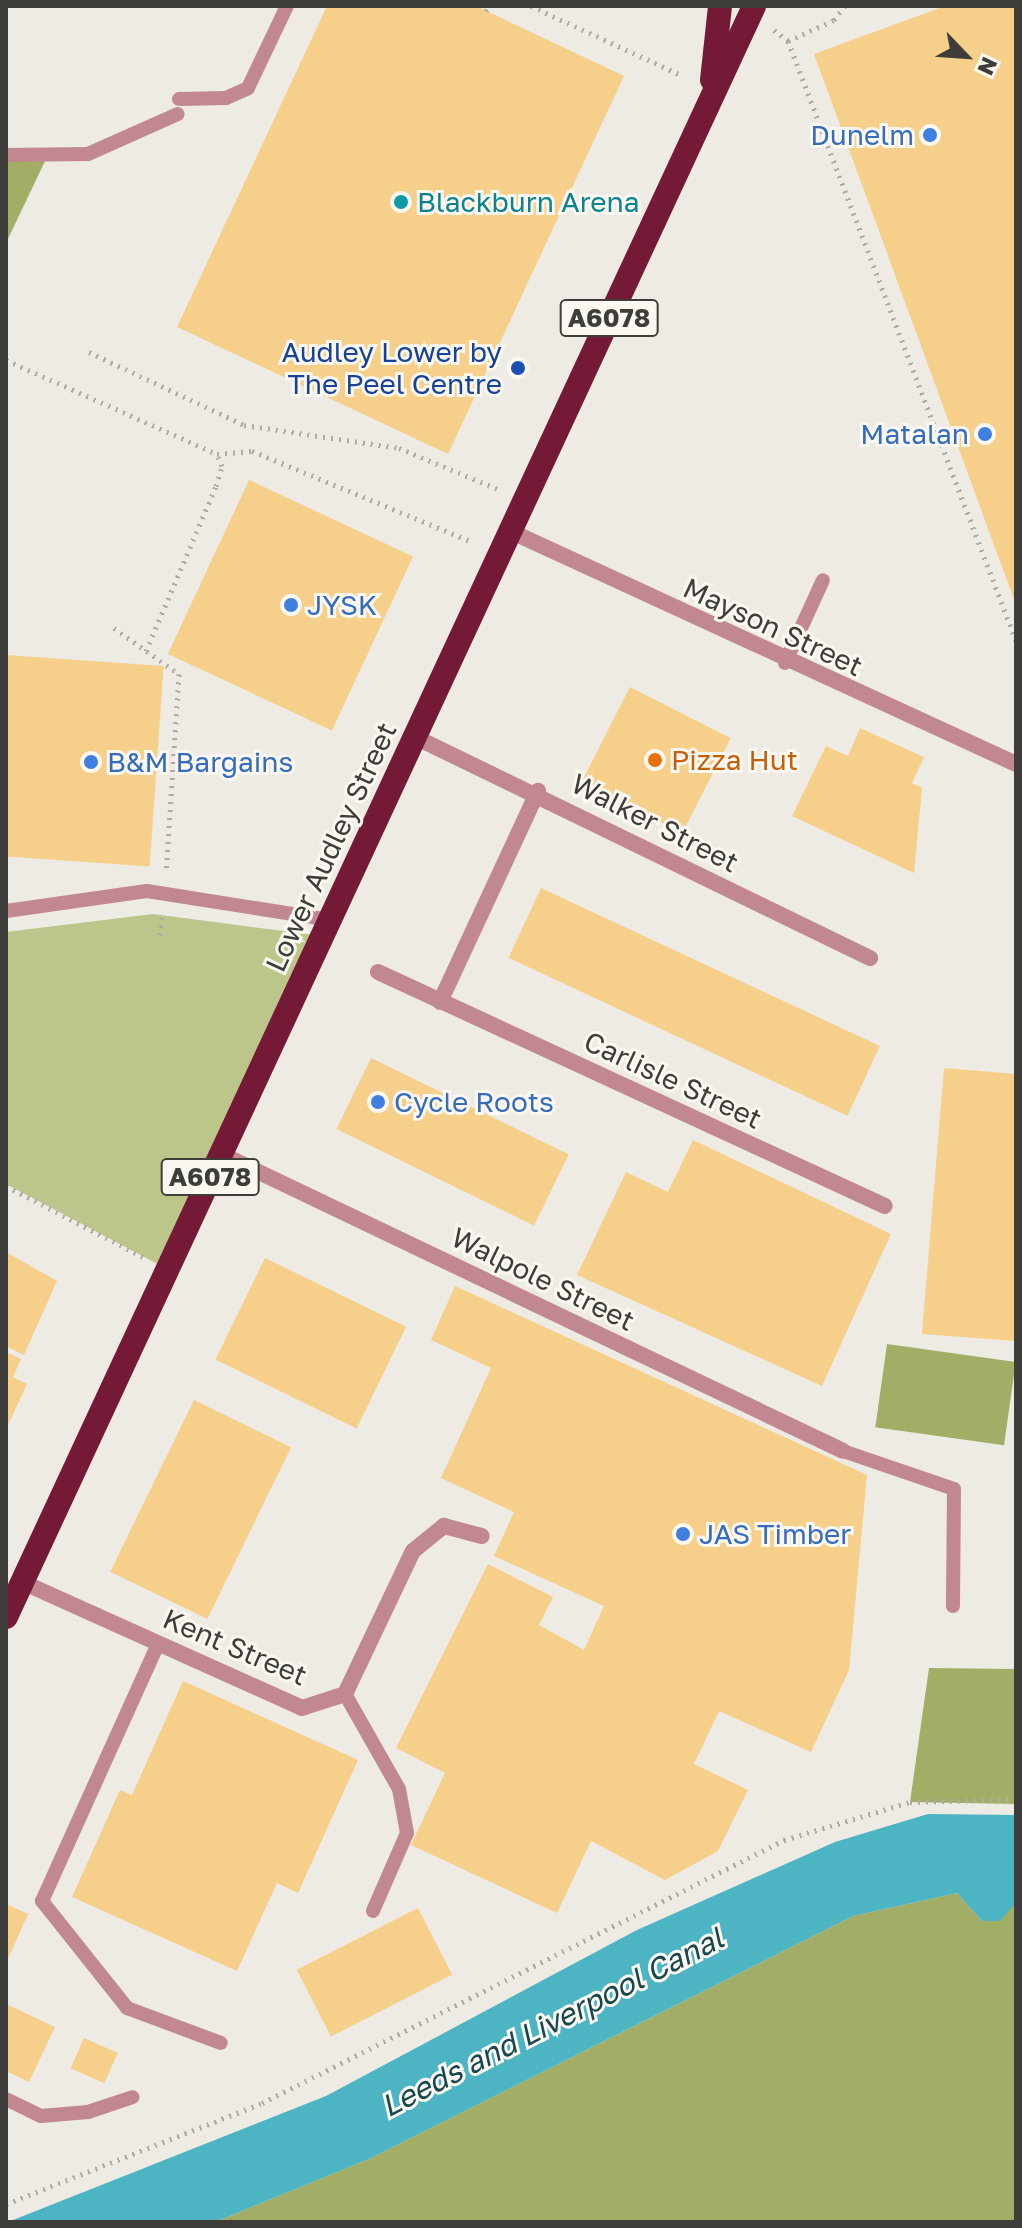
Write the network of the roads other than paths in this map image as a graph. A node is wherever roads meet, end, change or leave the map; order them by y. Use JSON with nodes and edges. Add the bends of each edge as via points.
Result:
{"nodes":[{"id":1,"x":287,"y":6,"type":"edge"},
{"id":2,"x":720,"y":6,"type":"edge"},
{"id":3,"x":753,"y":7,"type":"edge"},
{"id":4,"x":179,"y":99,"type":"dead end"},
{"id":5,"x":710,"y":102,"type":"junction"},
{"id":6,"x":178,"y":114,"type":"dead end"},
{"id":7,"x":6,"y":155,"type":"edge"},
{"id":8,"x":505,"y":542,"type":"junction"},
{"id":9,"x":823,"y":580,"type":"dead end"},
{"id":10,"x":785,"y":663,"type":"junction"},
{"id":11,"x":415,"y":737,"type":"junction"},
{"id":12,"x":1016,"y":764,"type":"edge"},
{"id":13,"x":538,"y":791,"type":"junction"},
{"id":14,"x":6,"y":911,"type":"edge"},
{"id":15,"x":330,"y":920,"type":"junction"},
{"id":16,"x":870,"y":958,"type":"dead end"},
{"id":17,"x":378,"y":972,"type":"dead end"},
{"id":18,"x":440,"y":1002,"type":"junction"},
{"id":19,"x":221,"y":1154,"type":"junction"},
{"id":20,"x":885,"y":1206,"type":"dead end"},
{"id":21,"x":843,"y":1451,"type":"joint"},
{"id":22,"x":482,"y":1536,"type":"dead end"},
{"id":23,"x":22,"y":1582,"type":"junction"},
{"id":24,"x":953,"y":1606,"type":"dead end"},
{"id":25,"x":6,"y":1617,"type":"edge"},
{"id":26,"x":158,"y":1644,"type":"junction"},
{"id":27,"x":345,"y":1694,"type":"junction"},
{"id":28,"x":373,"y":1911,"type":"dead end"},
{"id":29,"x":221,"y":2043,"type":"dead end"},
{"id":30,"x":133,"y":2097,"type":"dead end"},
{"id":31,"x":6,"y":2099,"type":"edge"}],
"edges":[{"from":1,"to":4,"type":"lane","via":[[248,88],[226,98]]},
{"from":2,"to":5,"type":"highway","name":"Lower Audley Street","number":"A6078"},
{"from":3,"to":5,"type":"highway","name":"Lower Audley Street","number":"A6078"},
{"from":5,"to":8,"type":"highway","name":"Lower Audley Street","number":"A6078"},
{"from":6,"to":7,"type":"lane","via":[[88,154]]},
{"from":8,"to":10,"type":"street","name":"Mayson Street"},
{"from":8,"to":11,"type":"highway","name":"Lower Audley Street","number":"A6078"},
{"from":9,"to":10,"type":"lane"},
{"from":10,"to":12,"type":"street","name":"Mayson Street"},
{"from":11,"to":13,"type":"street","name":"Walker Street"},
{"from":11,"to":15,"type":"highway","name":"Lower Audley Street","number":"A6078"},
{"from":13,"to":16,"type":"street","name":"Walker Street"},
{"from":13,"to":18,"type":"street"},
{"from":14,"to":15,"type":"lane","via":[[164,893]]},
{"from":15,"to":19,"type":"highway","name":"Lower Audley Street","number":"A6078"},
{"from":17,"to":18,"type":"street","name":"Carlisle Street"},
{"from":18,"to":20,"type":"street","name":"Carlisle Street"},
{"from":19,"to":21,"type":"street","name":"Walpole Street"},
{"from":19,"to":23,"type":"highway","name":"Lower Audley Street","number":"A6078"},
{"from":21,"to":24,"type":"lane","via":[[954,1489]]},
{"from":22,"to":27,"type":"street","via":[[444,1526],[413,1551]]},
{"from":23,"to":25,"type":"highway","name":"Lower Audley Street","number":"A6078"},
{"from":23,"to":26,"type":"street","name":"Kent Street"},
{"from":26,"to":27,"type":"street","name":"Kent Street","via":[[302,1708]]},
{"from":26,"to":29,"type":"lane","via":[[42,1901],[127,2008]]},
{"from":27,"to":28,"type":"lane","via":[[399,1789],[407,1833]]},
{"from":30,"to":31,"type":"lane","via":[[88,2112],[41,2116]]}]}
